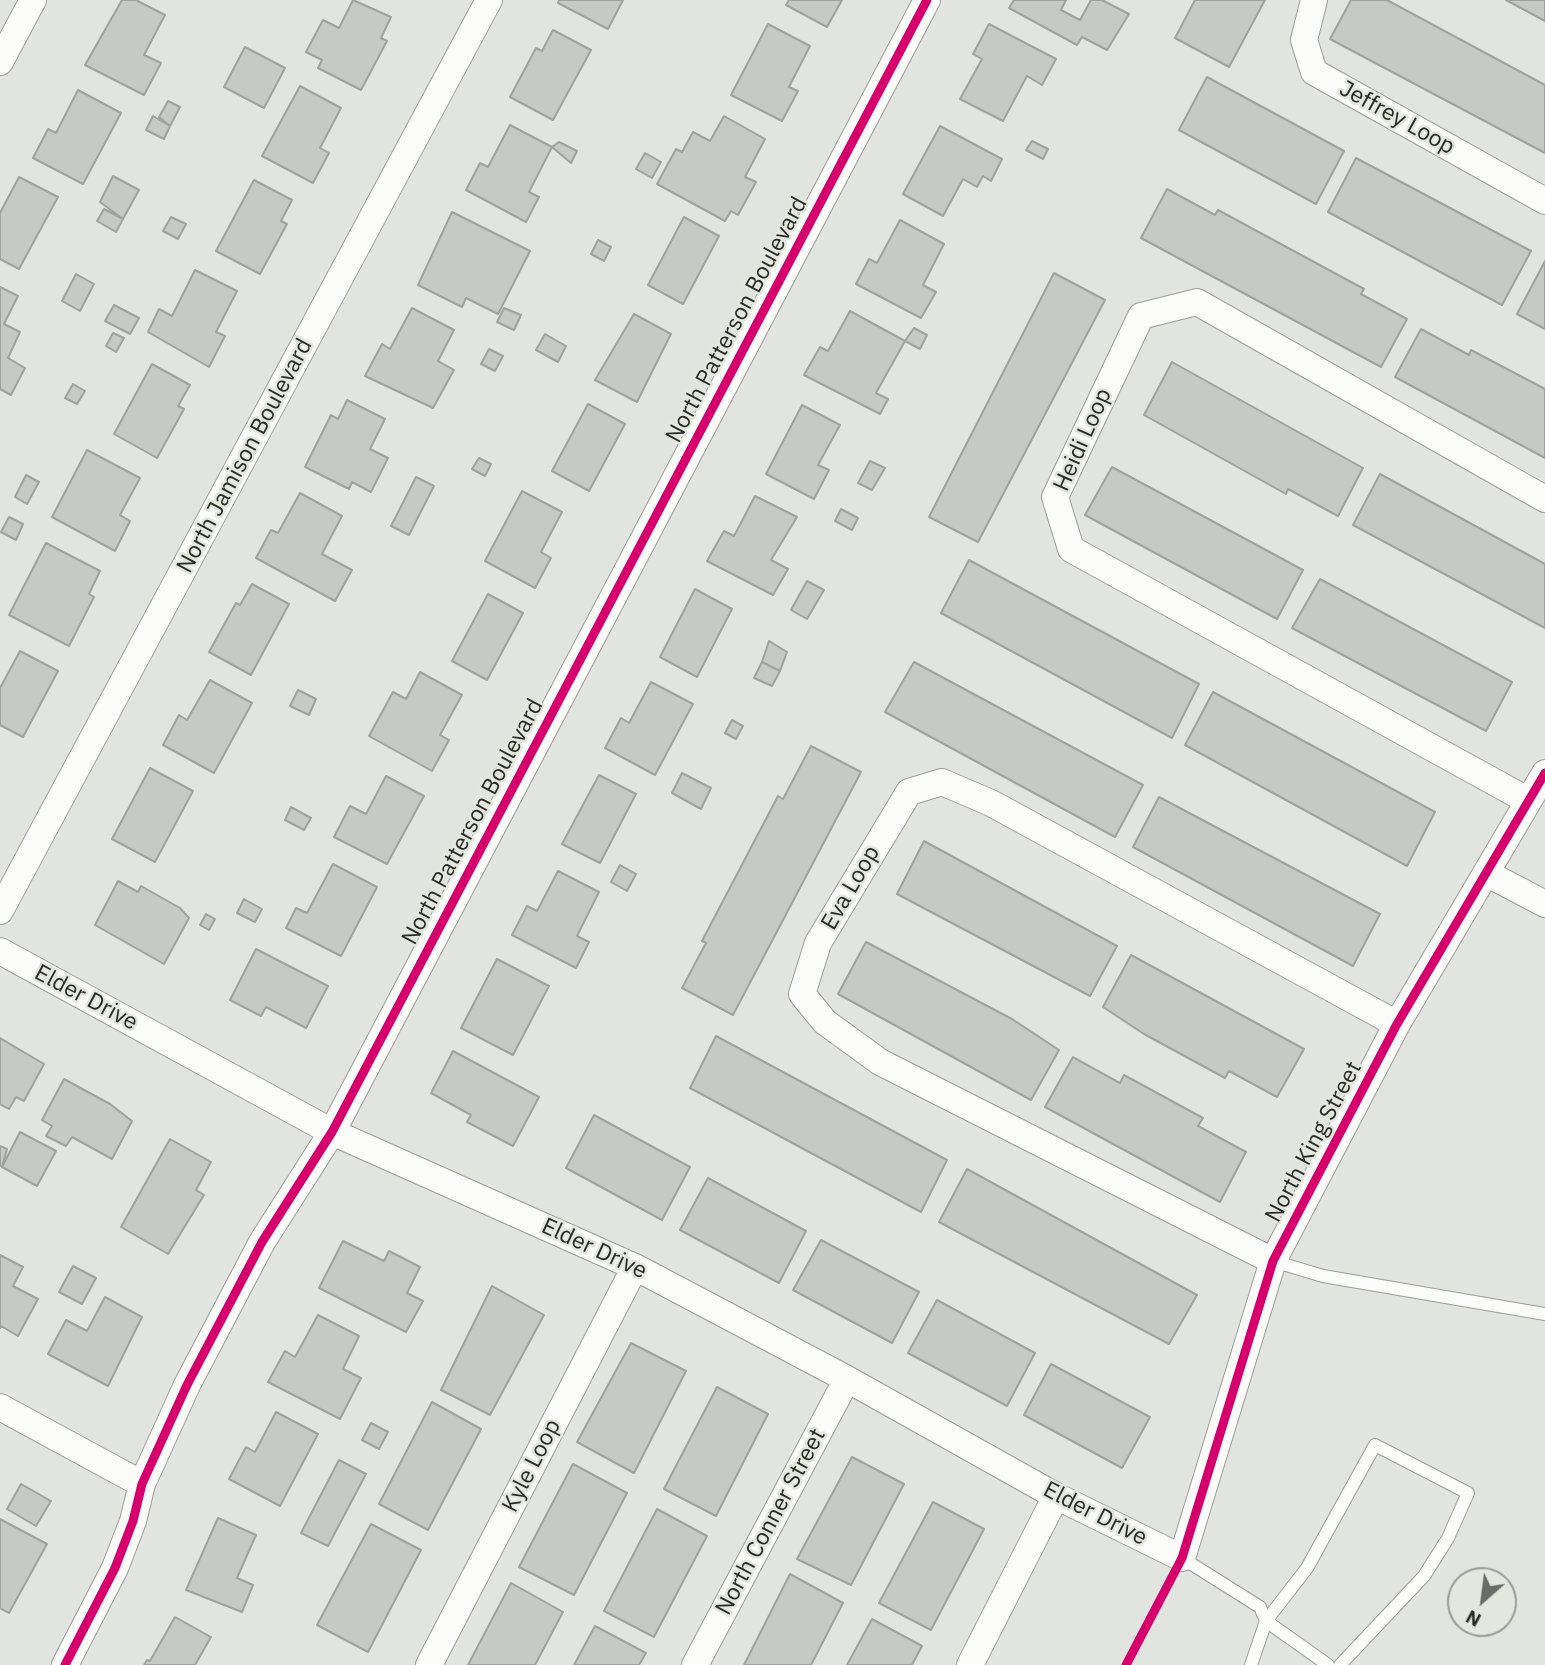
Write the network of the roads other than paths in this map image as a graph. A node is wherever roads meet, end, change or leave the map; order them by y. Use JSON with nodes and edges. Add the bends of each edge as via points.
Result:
{"nodes":[{"id":1,"x":33,"y":0,"type":"edge"},
{"id":2,"x":489,"y":0,"type":"edge"},
{"id":3,"x":927,"y":0,"type":"edge"},
{"id":4,"x":1314,"y":0,"type":"edge"},
{"id":5,"x":0,"y":62,"type":"edge"},
{"id":6,"x":1545,"y":201,"type":"edge"},
{"id":7,"x":1545,"y":499,"type":"edge"},
{"id":8,"x":1545,"y":773,"type":"edge"},
{"id":9,"x":1527,"y":800,"type":"junction"},
{"id":10,"x":1486,"y":873,"type":"junction"},
{"id":11,"x":1545,"y":904,"type":"edge"},
{"id":12,"x":0,"y":911,"type":"edge"},
{"id":13,"x":0,"y":951,"type":"edge"},
{"id":14,"x":1397,"y":1024,"type":"junction"},
{"id":15,"x":332,"y":1132,"type":"junction"},
{"id":16,"x":1273,"y":1261,"type":"junction"},
{"id":17,"x":635,"y":1267,"type":"junction"},
{"id":18,"x":1545,"y":1314,"type":"edge"},
{"id":19,"x":847,"y":1379,"type":"junction"},
{"id":20,"x":0,"y":1407,"type":"edge"},
{"id":21,"x":142,"y":1484,"type":"junction"},
{"id":22,"x":1056,"y":1496,"type":"junction"},
{"id":23,"x":1182,"y":1558,"type":"junction"},
{"id":24,"x":1266,"y":1621,"type":"junction"},
{"id":25,"x":65,"y":1665,"type":"edge"},
{"id":26,"x":429,"y":1665,"type":"edge"},
{"id":27,"x":695,"y":1665,"type":"edge"},
{"id":28,"x":970,"y":1665,"type":"edge"},
{"id":29,"x":1251,"y":1665,"type":"edge"},
{"id":30,"x":1328,"y":1665,"type":"edge"},
{"id":31,"x":1340,"y":1665,"type":"edge"}],
"edges":[{"from":1,"to":5,"type":"street"},
{"from":2,"to":12,"type":"street","name":"North Jamison Boulevard"},
{"from":3,"to":15,"type":"street","name":"North Patterson Boulevard"},
{"from":4,"to":6,"type":"street","name":"Jeffrey Loop","via":[[1304,40],[1314,72]]},
{"from":7,"to":9,"type":"street","name":"Heidi Loop","via":[[1197,302],[1141,316],[1055,497],[1072,549]]},
{"from":8,"to":9,"type":"street","name":"North King Street"},
{"from":9,"to":10,"type":"street","name":"North King Street"},
{"from":10,"to":11,"type":"street"},
{"from":10,"to":14,"type":"street","name":"North King Street"},
{"from":13,"to":15,"type":"street","name":"Elder Drive"},
{"from":14,"to":16,"type":"street","name":"North King Street"},
{"from":14,"to":16,"type":"street","name":"Eva Loop","via":[[990,803],[942,782],[909,792],[818,943],[802,994],[825,1023],[880,1062]]},
{"from":15,"to":17,"type":"street","name":"Elder Drive"},
{"from":15,"to":21,"type":"street","name":"North Patterson Boulevard","via":[[262,1242],[187,1385]]},
{"from":16,"to":18,"type":"lane","via":[[1323,1276]]},
{"from":16,"to":23,"type":"street","name":"North King Street"},
{"from":17,"to":19,"type":"street","name":"Elder Drive"},
{"from":17,"to":26,"type":"street","name":"Kyle Loop"},
{"from":19,"to":22,"type":"street","name":"Elder Drive"},
{"from":19,"to":27,"type":"street","name":"North Conner Street"},
{"from":20,"to":21,"type":"street"},
{"from":21,"to":25,"type":"street","name":"North Patterson Boulevard","via":[[115,1568]]},
{"from":22,"to":23,"type":"street","name":"Elder Drive"},
{"from":22,"to":28,"type":"street"},
{"from":23,"to":24,"type":"lane","via":[[1260,1607]]},
{"from":24,"to":29,"type":"lane"},
{"from":24,"to":30,"type":"lane"},
{"from":24,"to":31,"type":"lane","via":[[1307,1569],[1375,1445],[1468,1493],[1424,1576]]}]}
